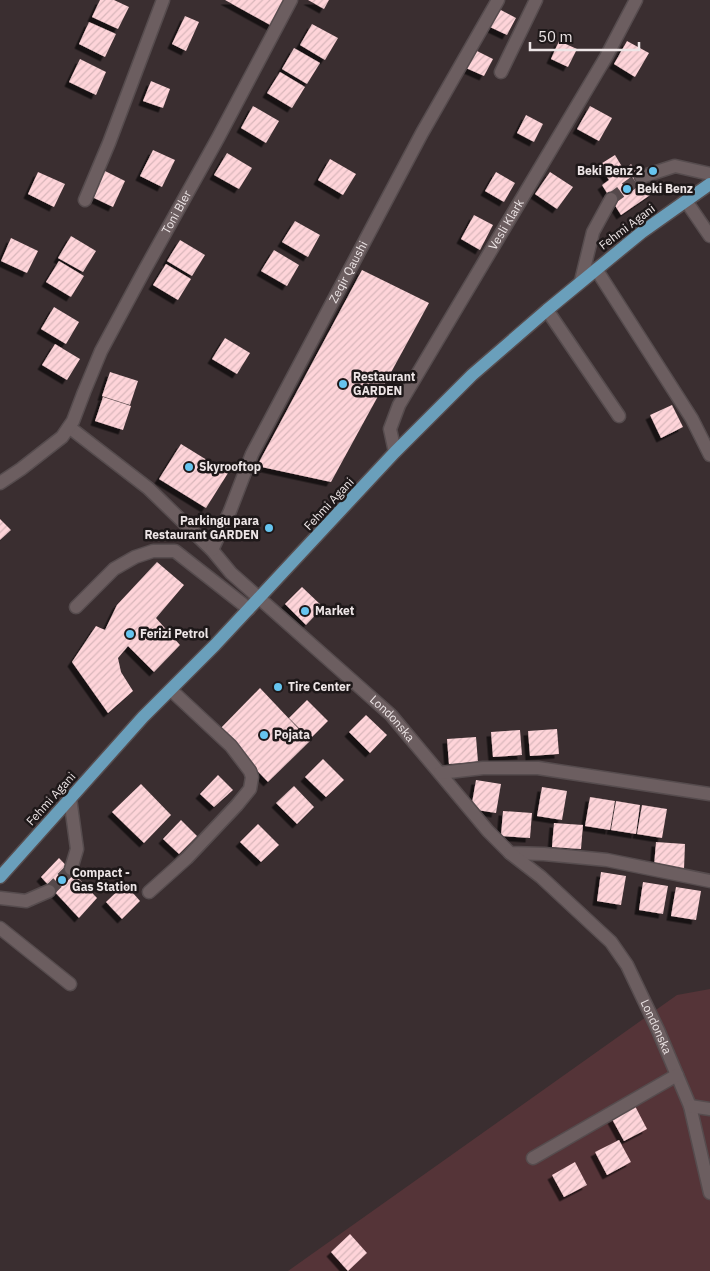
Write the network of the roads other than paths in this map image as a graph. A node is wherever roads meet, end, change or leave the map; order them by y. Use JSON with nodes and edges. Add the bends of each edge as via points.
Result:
{"nodes":[{"id":1,"x":163,"y":0,"type":"edge"},
{"id":2,"x":291,"y":0,"type":"edge"},
{"id":3,"x":498,"y":0,"type":"edge"},
{"id":4,"x":536,"y":0,"type":"edge"},
{"id":5,"x":636,"y":0,"type":"edge"},
{"id":6,"x":501,"y":72,"type":"dead end"},
{"id":7,"x":710,"y":174,"type":"edge"},
{"id":8,"x":641,"y":177,"type":"tunnel mouth"},
{"id":9,"x":710,"y":184,"type":"edge"},
{"id":10,"x":611,"y":199,"type":"tunnel mouth"},
{"id":11,"x":85,"y":200,"type":"dead end"},
{"id":12,"x":686,"y":201,"type":"junction"},
{"id":13,"x":710,"y":236,"type":"edge"},
{"id":14,"x":596,"y":268,"type":"junction"},
{"id":15,"x":581,"y":281,"type":"junction"},
{"id":16,"x":547,"y":310,"type":"junction"},
{"id":17,"x":619,"y":416,"type":"dead end"},
{"id":18,"x":69,"y":427,"type":"junction"},
{"id":19,"x":394,"y":452,"type":"junction"},
{"id":20,"x":710,"y":455,"type":"edge"},
{"id":21,"x":0,"y":483,"type":"edge"},
{"id":22,"x":212,"y":550,"type":"junction"},
{"id":23,"x":259,"y":599,"type":"junction"},
{"id":24,"x":76,"y":607,"type":"dead end"},
{"id":25,"x":249,"y":609,"type":"junction"},
{"id":26,"x":171,"y":690,"type":"junction"},
{"id":27,"x":440,"y":772,"type":"junction"},
{"id":28,"x":710,"y":794,"type":"edge"},
{"id":29,"x":70,"y":798,"type":"junction"},
{"id":30,"x":510,"y":853,"type":"junction"},
{"id":31,"x":71,"y":869,"type":"tunnel mouth"},
{"id":32,"x":0,"y":877,"type":"edge"},
{"id":33,"x":710,"y":881,"type":"edge"},
{"id":34,"x":49,"y":891,"type":"tunnel mouth"},
{"id":35,"x":149,"y":892,"type":"dead end"},
{"id":36,"x":0,"y":898,"type":"edge"},
{"id":37,"x":0,"y":928,"type":"edge"},
{"id":38,"x":70,"y":984,"type":"dead end"},
{"id":39,"x":677,"y":1075,"type":"junction"},
{"id":40,"x":690,"y":1106,"type":"junction"},
{"id":41,"x":710,"y":1109,"type":"edge"},
{"id":42,"x":534,"y":1158,"type":"dead end"},
{"id":43,"x":710,"y":1193,"type":"edge"}],
"edges":[{"from":1,"to":11,"type":"street"},
{"from":2,"to":18,"type":"street","name":"Toni Bler","via":[[100,351]]},
{"from":3,"to":22,"type":"street","name":"Zeqir Qaushi","via":[[422,133],[252,454]]},
{"from":4,"to":6,"type":"street"},
{"from":5,"to":19,"type":"street","name":"Vesli Klark","via":[[606,57],[399,405],[390,429]]},
{"from":7,"to":8,"type":"street","via":[[675,166]]},
{"from":9,"to":12,"type":"main road","name":"Fehmi Agani"},
{"from":10,"to":15,"type":"street","via":[[593,232]]},
{"from":12,"to":13,"type":"street"},
{"from":12,"to":14,"type":"main road","name":"Fehmi Agani"},
{"from":14,"to":15,"type":"main road","name":"Fehmi Agani"},
{"from":14,"to":20,"type":"street","via":[[692,419]]},
{"from":15,"to":16,"type":"main road","name":"Fehmi Agani"},
{"from":16,"to":17,"type":"street"},
{"from":16,"to":19,"type":"main road","name":"Fehmi Agani","via":[[472,375]]},
{"from":18,"to":21,"type":"street","name":"Toni Bler","via":[[62,437]]},
{"from":18,"to":22,"type":"street","via":[[148,488]]},
{"from":19,"to":23,"type":"main road","name":"Fehmi Agani"},
{"from":22,"to":23,"type":"street"},
{"from":23,"to":25,"type":"main road","name":"Fehmi Agani"},
{"from":23,"to":27,"type":"street","name":"Londonska","via":[[391,715]]},
{"from":24,"to":25,"type":"street","via":[[114,569],[135,557],[154,551],[175,551]]},
{"from":25,"to":26,"type":"main road","name":"Fehmi Agani"},
{"from":26,"to":29,"type":"main road","name":"Fehmi Agani"},
{"from":26,"to":35,"type":"street","via":[[231,746],[252,777],[250,789],[237,805],[187,858]]},
{"from":27,"to":28,"type":"street","via":[[538,768]]},
{"from":27,"to":30,"type":"street","name":"Londonska"},
{"from":29,"to":31,"type":"street","via":[[77,849]]},
{"from":29,"to":32,"type":"main road","name":"Fehmi Agani"},
{"from":30,"to":33,"type":"street","via":[[606,860]]},
{"from":30,"to":39,"type":"street","name":"Londonska","via":[[611,942],[627,965]]},
{"from":34,"to":36,"type":"street","via":[[26,901]]},
{"from":37,"to":38,"type":"street"},
{"from":39,"to":40,"type":"street","name":"Londonska"},
{"from":39,"to":42,"type":"street"},
{"from":40,"to":41,"type":"street"},
{"from":40,"to":43,"type":"street","name":"Londonska"}]}
